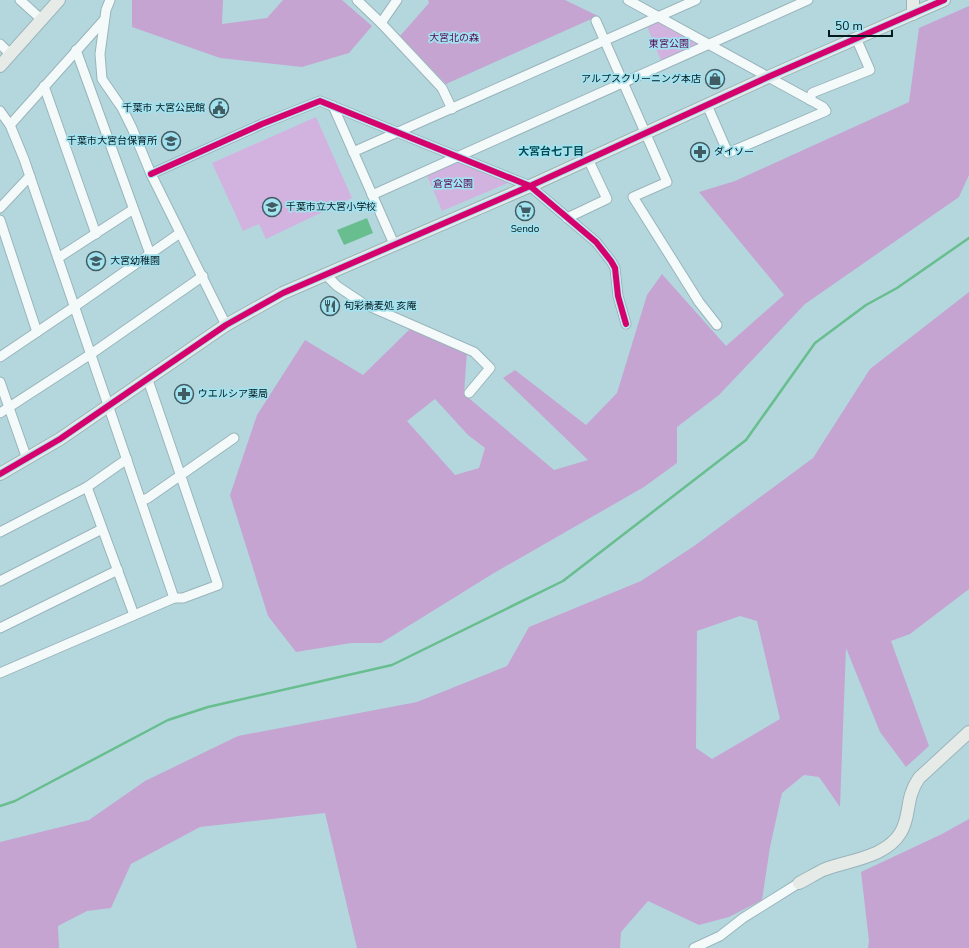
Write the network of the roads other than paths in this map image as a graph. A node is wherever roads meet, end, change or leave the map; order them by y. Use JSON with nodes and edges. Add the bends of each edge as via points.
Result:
{"nodes":[{"id":1,"x":20,"y":0,"type":"edge"},
{"id":2,"x":59,"y":0,"type":"edge"},
{"id":3,"x":357,"y":0,"type":"edge"},
{"id":4,"x":397,"y":0,"type":"edge"},
{"id":5,"x":628,"y":0,"type":"edge"},
{"id":6,"x":696,"y":0,"type":"edge"},
{"id":7,"x":913,"y":0,"type":"edge"},
{"id":8,"x":944,"y":0,"type":"edge"},
{"id":9,"x":109,"y":1,"type":"edge"},
{"id":10,"x":805,"y":1,"type":"edge"},
{"id":11,"x":913,"y":14,"type":"junction"},
{"id":12,"x":658,"y":18,"type":"junction"},
{"id":13,"x":41,"y":19,"type":"junction"},
{"id":14,"x":104,"y":20,"type":"junction"},
{"id":15,"x":596,"y":21,"type":"dead end"},
{"id":16,"x":381,"y":23,"type":"junction"},
{"id":17,"x":856,"y":38,"type":"junction"},
{"id":18,"x":605,"y":41,"type":"junction"},
{"id":19,"x":0,"y":44,"type":"edge"},
{"id":20,"x":708,"y":45,"type":"junction"},
{"id":21,"x":76,"y":50,"type":"junction"},
{"id":22,"x":10,"y":54,"type":"junction"},
{"id":23,"x":0,"y":66,"type":"edge"},
{"id":24,"x":768,"y":77,"type":"junction"},
{"id":25,"x":623,"y":82,"type":"junction"},
{"id":26,"x":44,"y":86,"type":"junction"},
{"id":27,"x":810,"y":100,"type":"junction"},
{"id":28,"x":707,"y":105,"type":"junction"},
{"id":29,"x":333,"y":106,"type":"junction"},
{"id":30,"x":452,"y":109,"type":"junction"},
{"id":31,"x":0,"y":111,"type":"edge"},
{"id":32,"x":10,"y":126,"type":"junction"},
{"id":33,"x":400,"y":132,"type":"junction"},
{"id":34,"x":646,"y":133,"type":"junction"},
{"id":35,"x":353,"y":152,"type":"junction"},
{"id":36,"x":460,"y":156,"type":"junction"},
{"id":37,"x":588,"y":160,"type":"junction"},
{"id":38,"x":152,"y":174,"type":"junction"},
{"id":39,"x":30,"y":176,"type":"junction"},
{"id":40,"x":530,"y":186,"type":"junction"},
{"id":41,"x":372,"y":195,"type":"junction"},
{"id":42,"x":0,"y":208,"type":"edge"},
{"id":43,"x":132,"y":210,"type":"junction"},
{"id":44,"x":567,"y":218,"type":"junction"},
{"id":45,"x":0,"y":220,"type":"edge"},
{"id":46,"x":180,"y":233,"type":"junction"},
{"id":47,"x":96,"y":234,"type":"junction"},
{"id":48,"x":394,"y":244,"type":"junction"},
{"id":49,"x":150,"y":254,"type":"junction"},
{"id":50,"x":58,"y":258,"type":"junction"},
{"id":51,"x":326,"y":275,"type":"junction"},
{"id":52,"x":203,"y":276,"type":"junction"},
{"id":53,"x":74,"y":307,"type":"junction"},
{"id":54,"x":626,"y":324,"type":"dead end"},
{"id":55,"x":226,"y":325,"type":"junction"},
{"id":56,"x":717,"y":325,"type":"dead end"},
{"id":57,"x":37,"y":332,"type":"junction"},
{"id":58,"x":91,"y":354,"type":"junction"},
{"id":59,"x":0,"y":356,"type":"edge"},
{"id":60,"x":148,"y":380,"type":"junction"},
{"id":61,"x":0,"y":382,"type":"edge"},
{"id":62,"x":469,"y":393,"type":"dead end"},
{"id":63,"x":109,"y":406,"type":"junction"},
{"id":64,"x":9,"y":407,"type":"junction"},
{"id":65,"x":0,"y":413,"type":"edge"},
{"id":66,"x":234,"y":438,"type":"dead end"},
{"id":67,"x":26,"y":459,"type":"junction"},
{"id":68,"x":127,"y":460,"type":"junction"},
{"id":69,"x":0,"y":474,"type":"edge"},
{"id":70,"x":181,"y":476,"type":"junction"},
{"id":71,"x":87,"y":487,"type":"junction"},
{"id":72,"x":141,"y":501,"type":"junction"},
{"id":73,"x":102,"y":529,"type":"junction"},
{"id":74,"x":0,"y":532,"type":"edge"},
{"id":75,"x":118,"y":570,"type":"junction"},
{"id":76,"x":0,"y":581,"type":"edge"},
{"id":77,"x":174,"y":598,"type":"junction"},
{"id":78,"x":134,"y":615,"type":"junction"},
{"id":79,"x":0,"y":628,"type":"edge"},
{"id":80,"x":0,"y":673,"type":"edge"},
{"id":81,"x":969,"y":732,"type":"edge"},
{"id":82,"x":799,"y":883,"type":"joint"},
{"id":83,"x":694,"y":948,"type":"edge"}],
"edges":[{"from":1,"to":13,"type":"street"},
{"from":2,"to":13,"type":"street"},
{"from":3,"to":16,"type":"street"},
{"from":4,"to":16,"type":"street"},
{"from":5,"to":12,"type":"street"},
{"from":6,"to":12,"type":"street"},
{"from":7,"to":11,"type":"street"},
{"from":8,"to":11,"type":"street"},
{"from":9,"to":14,"type":"street"},
{"from":10,"to":20,"type":"street"},
{"from":11,"to":17,"type":"street"},
{"from":12,"to":18,"type":"street"},
{"from":12,"to":20,"type":"street"},
{"from":13,"to":22,"type":"street"},
{"from":14,"to":21,"type":"street"},
{"from":14,"to":38,"type":"street","via":[[100,54],[102,79],[122,108]]},
{"from":15,"to":18,"type":"street"},
{"from":16,"to":30,"type":"street","via":[[442,88]]},
{"from":17,"to":24,"type":"street"},
{"from":17,"to":27,"type":"street","via":[[870,70],[812,93]]},
{"from":18,"to":25,"type":"street"},
{"from":18,"to":30,"type":"street"},
{"from":19,"to":22,"type":"street"},
{"from":20,"to":24,"type":"street"},
{"from":20,"to":25,"type":"street"},
{"from":21,"to":26,"type":"street"},
{"from":21,"to":43,"type":"street"},
{"from":22,"to":23,"type":"street"},
{"from":24,"to":27,"type":"street"},
{"from":24,"to":28,"type":"street"},
{"from":25,"to":34,"type":"street"},
{"from":25,"to":36,"type":"street"},
{"from":26,"to":32,"type":"street"},
{"from":26,"to":47,"type":"street"},
{"from":27,"to":28,"type":"street","via":[[826,111],[728,153]]},
{"from":28,"to":34,"type":"street"},
{"from":29,"to":33,"type":"street"},
{"from":29,"to":35,"type":"street"},
{"from":29,"to":38,"type":"street","via":[[320,101],[262,124]]},
{"from":30,"to":33,"type":"street"},
{"from":31,"to":32,"type":"street"},
{"from":32,"to":39,"type":"street"},
{"from":33,"to":35,"type":"street"},
{"from":33,"to":36,"type":"street"},
{"from":34,"to":37,"type":"street"},
{"from":34,"to":56,"type":"street","via":[[667,182],[633,197],[699,302]]},
{"from":35,"to":41,"type":"street"},
{"from":36,"to":40,"type":"street"},
{"from":36,"to":41,"type":"street"},
{"from":37,"to":40,"type":"street"},
{"from":37,"to":44,"type":"street","via":[[607,199]]},
{"from":38,"to":46,"type":"street"},
{"from":39,"to":42,"type":"street"},
{"from":39,"to":50,"type":"street"},
{"from":40,"to":44,"type":"street"},
{"from":40,"to":48,"type":"street"},
{"from":41,"to":48,"type":"street"},
{"from":43,"to":47,"type":"street"},
{"from":43,"to":49,"type":"street"},
{"from":44,"to":54,"type":"street","via":[[596,242],[615,268],[618,296]]},
{"from":45,"to":57,"type":"street"},
{"from":46,"to":49,"type":"street"},
{"from":46,"to":52,"type":"street"},
{"from":47,"to":50,"type":"street"},
{"from":48,"to":51,"type":"street"},
{"from":49,"to":53,"type":"street"},
{"from":50,"to":53,"type":"street"},
{"from":51,"to":55,"type":"street","via":[[283,293]]},
{"from":51,"to":62,"type":"street","via":[[337,286],[364,304],[474,352],[490,368]]},
{"from":52,"to":55,"type":"street"},
{"from":52,"to":58,"type":"street"},
{"from":53,"to":57,"type":"street"},
{"from":53,"to":58,"type":"street"},
{"from":55,"to":60,"type":"street"},
{"from":57,"to":59,"type":"street"},
{"from":58,"to":63,"type":"street"},
{"from":58,"to":64,"type":"street"},
{"from":60,"to":63,"type":"street"},
{"from":60,"to":70,"type":"street"},
{"from":61,"to":64,"type":"street"},
{"from":63,"to":67,"type":"street"},
{"from":63,"to":68,"type":"street"},
{"from":64,"to":65,"type":"street"},
{"from":64,"to":67,"type":"street"},
{"from":66,"to":70,"type":"street"},
{"from":67,"to":69,"type":"street"},
{"from":68,"to":71,"type":"street"},
{"from":68,"to":72,"type":"street"},
{"from":70,"to":72,"type":"street"},
{"from":70,"to":77,"type":"street","via":[[218,585],[183,598]]},
{"from":71,"to":73,"type":"street"},
{"from":71,"to":74,"type":"street"},
{"from":72,"to":77,"type":"street"},
{"from":73,"to":75,"type":"street"},
{"from":73,"to":76,"type":"street"},
{"from":75,"to":78,"type":"street"},
{"from":75,"to":79,"type":"street"},
{"from":77,"to":78,"type":"street"},
{"from":78,"to":80,"type":"street"},
{"from":81,"to":82,"type":"street","via":[[919,778],[910,793],[901,832],[888,846],[822,871]]},
{"from":82,"to":83,"type":"street","via":[[743,918],[720,936]]}]}
